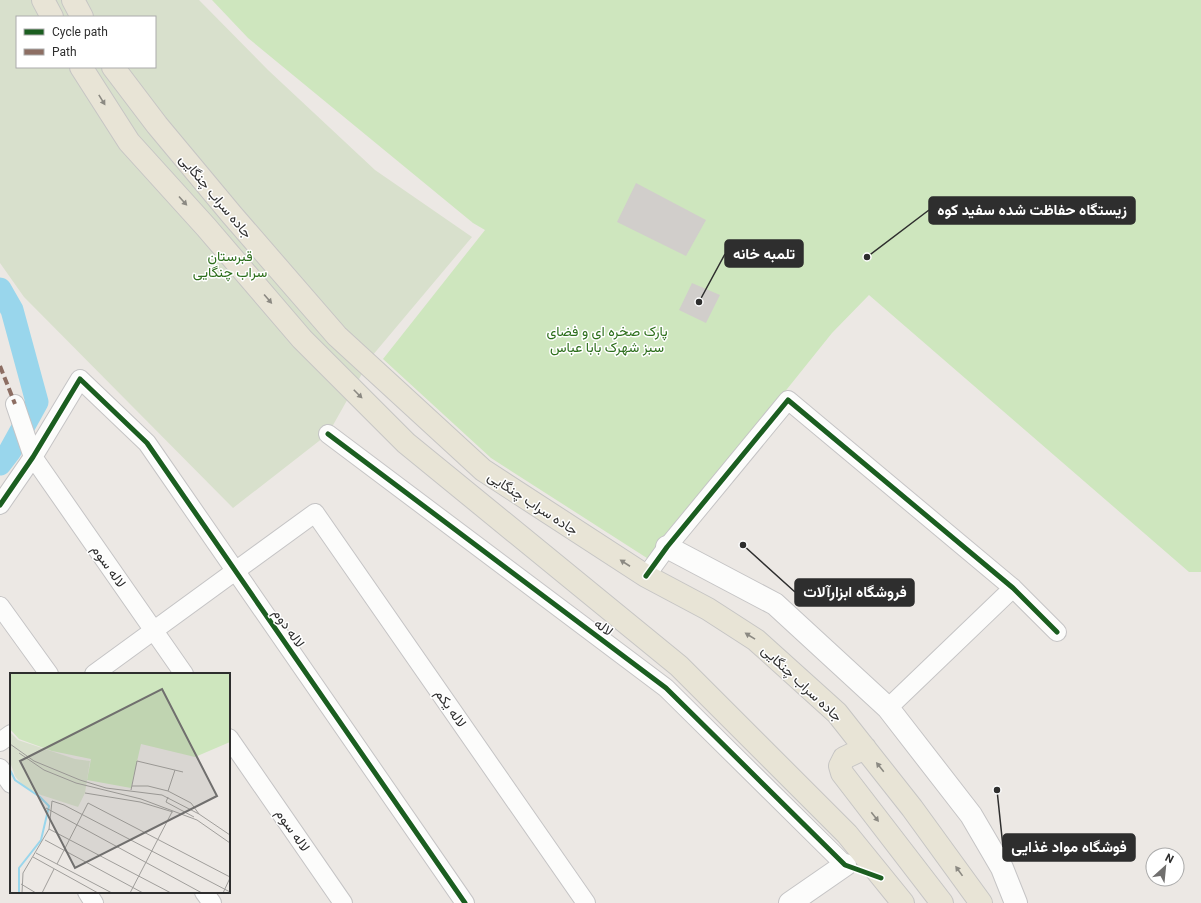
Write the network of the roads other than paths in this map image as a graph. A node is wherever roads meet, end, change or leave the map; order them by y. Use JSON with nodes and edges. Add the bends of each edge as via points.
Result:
{"nodes":[{"id":1,"x":43,"y":0,"type":"edge"},
{"id":2,"x":73,"y":0,"type":"edge"},
{"id":3,"x":51,"y":16,"type":"edge"},
{"id":4,"x":81,"y":16,"type":"edge"},
{"id":5,"x":82,"y":68,"type":"edge"},
{"id":6,"x":114,"y":68,"type":"edge"},
{"id":7,"x":15,"y":404,"type":"dead end"},
{"id":8,"x":328,"y":434,"type":"dead end"},
{"id":9,"x":33,"y":456,"type":"junction"},
{"id":10,"x":0,"y":504,"type":"edge"},
{"id":11,"x":667,"y":547,"type":"junction"},
{"id":12,"x":235,"y":572,"type":"junction"},
{"id":13,"x":646,"y":576,"type":"junction"},
{"id":14,"x":1013,"y":588,"type":"junction"},
{"id":15,"x":0,"y":606,"type":"edge"},
{"id":16,"x":154,"y":631,"type":"junction"},
{"id":17,"x":1057,"y":632,"type":"dead end"},
{"id":18,"x":48,"y":673,"type":"edge"},
{"id":19,"x":95,"y":673,"type":"edge"},
{"id":20,"x":183,"y":673,"type":"edge"},
{"id":21,"x":888,"y":708,"type":"junction"},
{"id":22,"x":10,"y":735,"type":"edge"},
{"id":23,"x":230,"y":739,"type":"edge"},
{"id":24,"x":0,"y":742,"type":"edge"},
{"id":25,"x":865,"y":748,"type":"junction"},
{"id":26,"x":0,"y":768,"type":"edge"},
{"id":27,"x":10,"y":783,"type":"edge"},
{"id":28,"x":847,"y":834,"type":"junction"},
{"id":29,"x":845,"y":865,"type":"junction"},
{"id":30,"x":881,"y":878,"type":"junction"},
{"id":31,"x":87,"y":893,"type":"edge"},
{"id":32,"x":205,"y":893,"type":"edge"},
{"id":33,"x":94,"y":903,"type":"edge"},
{"id":34,"x":212,"y":903,"type":"edge"},
{"id":35,"x":343,"y":903,"type":"edge"},
{"id":36,"x":465,"y":903,"type":"edge"},
{"id":37,"x":586,"y":903,"type":"edge"},
{"id":38,"x":790,"y":903,"type":"edge"},
{"id":39,"x":902,"y":903,"type":"edge"},
{"id":40,"x":942,"y":903,"type":"edge"},
{"id":41,"x":981,"y":903,"type":"edge"},
{"id":42,"x":1016,"y":903,"type":"edge"}],
"edges":[{"from":1,"to":3,"type":"main road"},
{"from":2,"to":4,"type":"main road"},
{"from":5,"to":28,"type":"main road","one_way":true,"via":[[129,142],[302,339],[406,443],[679,666]]},
{"from":13,"to":6,"type":"main road","name":"جاده سراب چنگایی","one_way":true,"via":[[482,470],[337,336],[162,131]]},
{"from":7,"to":9,"type":"street","name":"لاله سوم"},
{"from":8,"to":29,"type":"street","name":"لاله","via":[[666,688]]},
{"from":9,"to":10,"type":"street"},
{"from":9,"to":12,"type":"street","name":"لاله دوم","via":[[80,379],[147,442]]},
{"from":9,"to":16,"type":"street","name":"لاله سوم"},
{"from":11,"to":13,"type":"street"},
{"from":11,"to":14,"type":"street","via":[[788,400]]},
{"from":11,"to":21,"type":"street","via":[[775,604]]},
{"from":12,"to":16,"type":"street"},
{"from":12,"to":36,"type":"street","name":"لاله دوم"},
{"from":12,"to":37,"type":"street","name":"لاله یکم","via":[[315,513]]},
{"from":25,"to":13,"type":"main road","name":"جاده سراب چنگایی","one_way":true,"via":[[836,713],[756,640],[708,609]]},
{"from":14,"to":17,"type":"street"},
{"from":14,"to":21,"type":"street"},
{"from":15,"to":18,"type":"street"},
{"from":16,"to":19,"type":"street"},
{"from":16,"to":20,"type":"street","name":"لاله سوم"},
{"from":21,"to":42,"type":"street","via":[[971,815],[1002,868]]},
{"from":22,"to":24,"type":"street"},
{"from":23,"to":35,"type":"street","name":"لاله سوم"},
{"from":25,"to":40,"type":"main road","one_way":true,"via":[[844,758],[840,766],[842,773]]},
{"from":41,"to":25,"type":"main road","name":"جاده سراب چنگایی","one_way":true},
{"from":26,"to":27,"type":"street"},
{"from":28,"to":29,"type":"street"},
{"from":28,"to":30,"type":"main road"},
{"from":29,"to":30,"type":"street"},
{"from":29,"to":38,"type":"street"},
{"from":30,"to":39,"type":"main road"},
{"from":31,"to":33,"type":"street"},
{"from":32,"to":34,"type":"street"}]}
